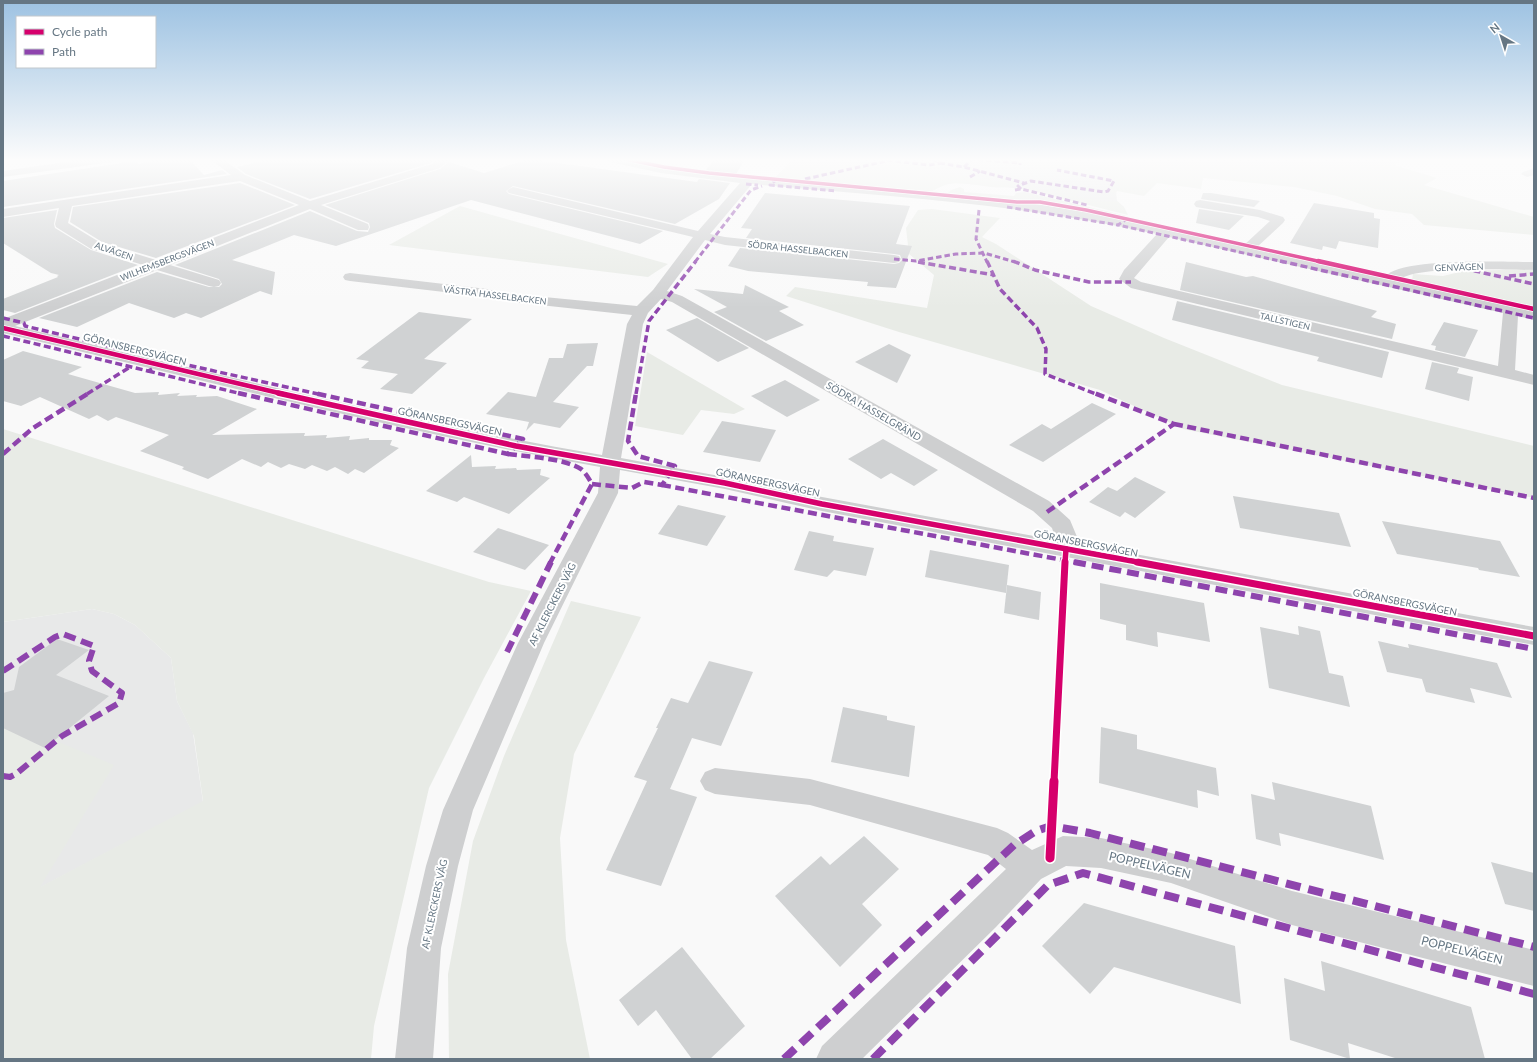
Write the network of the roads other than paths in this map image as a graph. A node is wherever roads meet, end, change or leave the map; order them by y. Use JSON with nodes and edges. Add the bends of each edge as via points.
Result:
{"nodes":[{"id":1,"x":34,"y":209,"type":"edge"},
{"id":2,"x":65,"y":209,"type":"edge"},
{"id":3,"x":301,"y":209,"type":"edge"},
{"id":4,"x":319,"y":209,"type":"edge"},
{"id":5,"x":584,"y":209,"type":"edge"},
{"id":6,"x":725,"y":209,"type":"edge"},
{"id":7,"x":1043,"y":209,"type":"edge"},
{"id":8,"x":1227,"y":209,"type":"edge"},
{"id":9,"x":3,"y":213,"type":"edge"},
{"id":10,"x":363,"y":227,"type":"dead end"},
{"id":11,"x":1166,"y":232,"type":"junction"},
{"id":12,"x":702,"y":236,"type":"junction"},
{"id":13,"x":1246,"y":250,"type":"junction"},
{"id":14,"x":894,"y":259,"type":"dead end"},
{"id":15,"x":155,"y":265,"type":"junction"},
{"id":16,"x":1534,"y":266,"type":"edge"},
{"id":17,"x":350,"y":277,"type":"dead end"},
{"id":18,"x":214,"y":283,"type":"dead end"},
{"id":19,"x":1391,"y":283,"type":"junction"},
{"id":20,"x":658,"y":293,"type":"junction"},
{"id":21,"x":1511,"y":310,"type":"junction"},
{"id":22,"x":641,"y":312,"type":"junction"},
{"id":23,"x":1534,"y":315,"type":"edge"},
{"id":24,"x":3,"y":325,"type":"edge"},
{"id":25,"x":3,"y":328,"type":"edge"},
{"id":26,"x":1506,"y":373,"type":"junction"},
{"id":27,"x":1534,"y":380,"type":"edge"},
{"id":28,"x":610,"y":463,"type":"junction"},
{"id":29,"x":1071,"y":550,"type":"junction"},
{"id":30,"x":1534,"y":636,"type":"edge"},
{"id":31,"x":715,"y":781,"type":"dead end"},
{"id":32,"x":1030,"y":868,"type":"junction"},
{"id":33,"x":1534,"y":968,"type":"edge"},
{"id":34,"x":414,"y":1059,"type":"edge"},
{"id":35,"x":835,"y":1059,"type":"edge"}],
"edges":[{"from":1,"to":9,"type":"street"},
{"from":2,"to":15,"type":"street","name":"ALVÄGEN","via":[[60,224],[96,246]]},
{"from":3,"to":15,"type":"street","name":"WILHEMSBERGSVÄGEN"},
{"from":4,"to":10,"type":"street"},
{"from":5,"to":12,"type":"street","name":"SÖDRA HASSELBACKEN"},
{"from":6,"to":12,"type":"street","name":"AF KLERCKERS VÄG"},
{"from":7,"to":11,"type":"street"},
{"from":8,"to":13,"type":"street","via":[[1278,220]]},
{"from":11,"to":13,"type":"street"},
{"from":11,"to":26,"type":"street","name":"TALLSTIGEN","via":[[1128,273],[1126,279],[1136,285]]},
{"from":12,"to":14,"type":"street","name":"SÖDRA HASSELBACKEN","via":[[725,241]]},
{"from":12,"to":20,"type":"street","name":"AF KLERCKERS VÄG"},
{"from":13,"to":19,"type":"street"},
{"from":15,"to":18,"type":"street","name":"ALVÄGEN"},
{"from":15,"to":24,"type":"street","name":"WILHEMSBERGSVÄGEN"},
{"from":16,"to":19,"type":"street","name":"GENVÄGEN","via":[[1461,266],[1409,270],[1398,272],[1392,277]]},
{"from":17,"to":22,"type":"street","name":"VÄSTRA HASSELBACKEN"},
{"from":19,"to":21,"type":"street"},
{"from":20,"to":22,"type":"street","name":"AF KLERCKERS VÄG"},
{"from":20,"to":29,"type":"street","name":"SÖDRA HASSELGRÄND","via":[[677,298],[1041,506],[1062,525]]},
{"from":21,"to":23,"type":"street"},
{"from":21,"to":26,"type":"street"},
{"from":22,"to":28,"type":"street","name":"AF KLERCKERS VÄG","via":[[635,324]]},
{"from":25,"to":28,"type":"street","name":"GÖRANSBERGSVÄGEN","via":[[328,405],[516,446]]},
{"from":26,"to":27,"type":"street","name":"TALLSTIGEN"},
{"from":28,"to":29,"type":"street","name":"GÖRANSBERGSVÄGEN"},
{"from":28,"to":34,"type":"street","name":"AF KLERCKERS VÄG","via":[[608,493],[531,643],[458,810],[442,866],[424,948]]},
{"from":29,"to":30,"type":"street","name":"GÖRANSBERGSVÄGEN"},
{"from":31,"to":32,"type":"street","via":[[810,792],[997,843]]},
{"from":32,"to":33,"type":"street","name":"POPPELVÄGEN","via":[[1063,851],[1101,853],[1171,868],[1292,908]]},
{"from":32,"to":35,"type":"street","name":"POPPELVÄGEN"}]}
